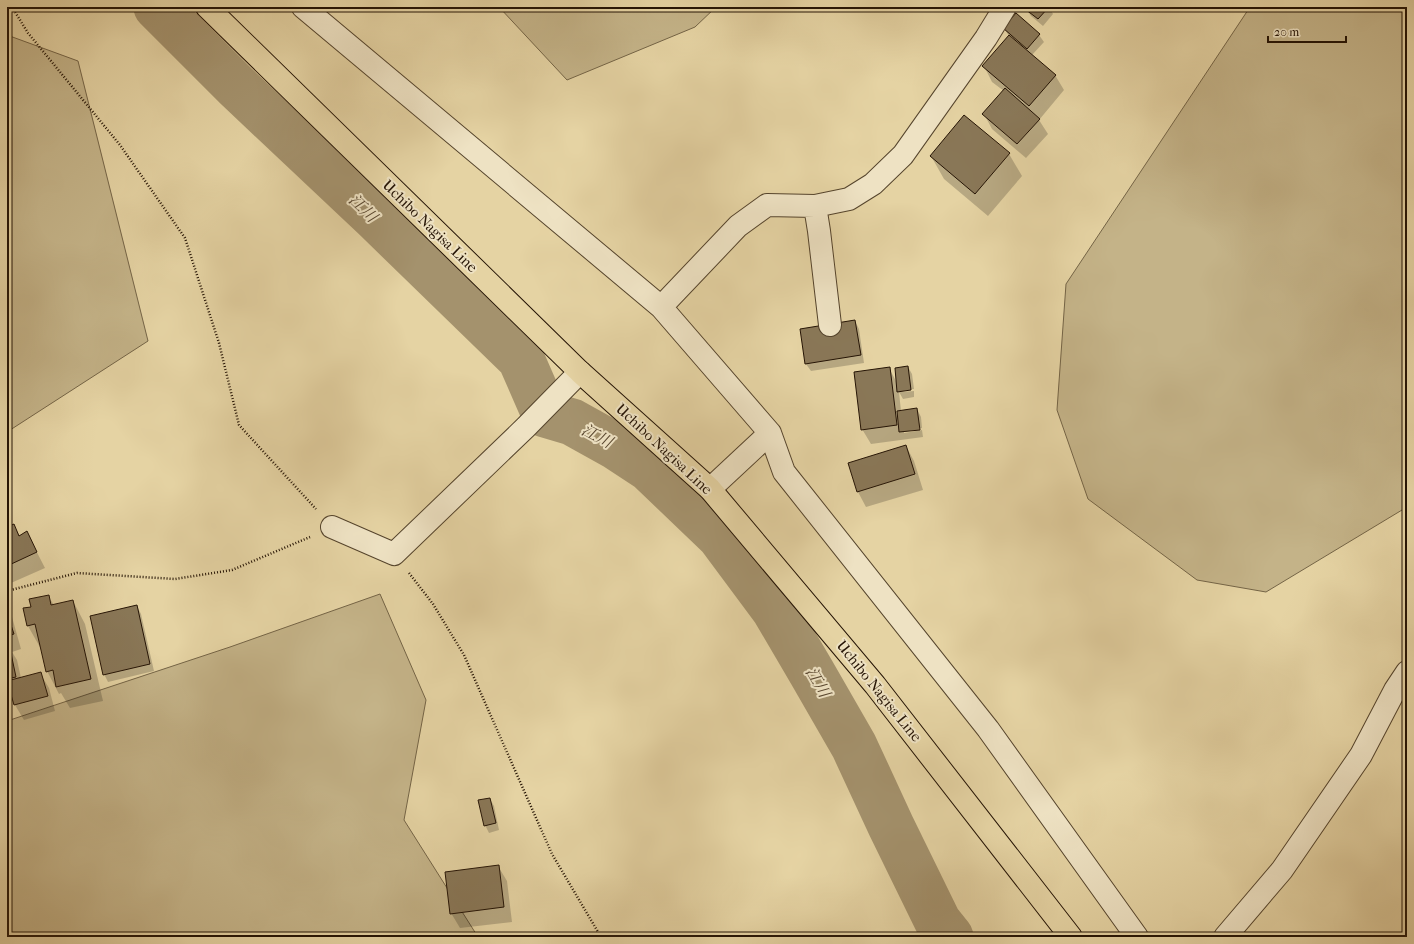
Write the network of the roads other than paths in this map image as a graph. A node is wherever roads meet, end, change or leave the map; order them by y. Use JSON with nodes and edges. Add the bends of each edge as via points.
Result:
{"nodes":[{"id":1,"x":207,"y":7,"type":"edge"},
{"id":2,"x":303,"y":7,"type":"edge"},
{"id":3,"x":1005,"y":7,"type":"edge"},
{"id":4,"x":815,"y":206,"type":"junction"},
{"id":5,"x":661,"y":306,"type":"junction"},
{"id":6,"x":830,"y":324,"type":"dead end"},
{"id":7,"x":580,"y":372,"type":"junction"},
{"id":8,"x":770,"y":433,"type":"junction"},
{"id":9,"x":710,"y":490,"type":"junction"},
{"id":10,"x":332,"y":527,"type":"road end"},
{"id":11,"x":1407,"y":672,"type":"edge"},
{"id":12,"x":1071,"y":937,"type":"edge"},
{"id":13,"x":1136,"y":937,"type":"edge"},
{"id":14,"x":1224,"y":937,"type":"edge"}],
"edges":[{"from":1,"to":7,"type":"highway","name":"Uchibo Nagisa Line"},
{"from":2,"to":5,"type":"street"},
{"from":3,"to":4,"type":"street","via":[[903,155],[872,184],[849,199]]},
{"from":4,"to":5,"type":"street","via":[[767,205],[738,226]]},
{"from":4,"to":6,"type":"street"},
{"from":5,"to":8,"type":"street"},
{"from":7,"to":9,"type":"highway","name":"Uchibo Nagisa Line"},
{"from":7,"to":10,"type":"street","via":[[394,554]]},
{"from":8,"to":9,"type":"street"},
{"from":8,"to":13,"type":"street","via":[[784,472],[988,729]]},
{"from":9,"to":12,"type":"highway","name":"Uchibo Nagisa Line","via":[[875,685]]},
{"from":11,"to":14,"type":"street","via":[[1361,755],[1282,870]]}]}
